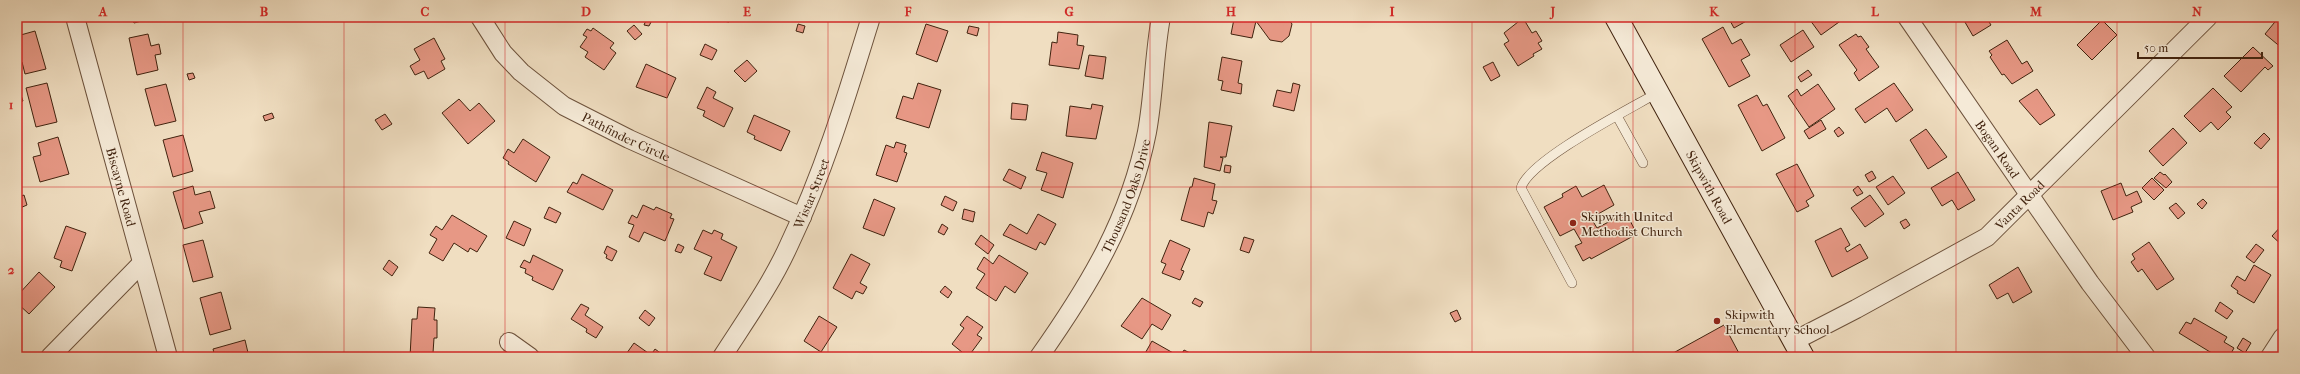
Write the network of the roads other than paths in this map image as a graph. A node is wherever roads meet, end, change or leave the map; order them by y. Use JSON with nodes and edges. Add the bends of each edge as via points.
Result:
{"nodes":[{"id":1,"x":75,"y":17,"type":"edge"},
{"id":2,"x":480,"y":17,"type":"edge"},
{"id":3,"x":871,"y":17,"type":"edge"},
{"id":4,"x":1161,"y":17,"type":"edge"},
{"id":5,"x":1616,"y":17,"type":"edge"},
{"id":6,"x":1907,"y":17,"type":"edge"},
{"id":7,"x":2208,"y":17,"type":"edge"},
{"id":8,"x":1657,"y":93,"type":"junction"},
{"id":9,"x":1617,"y":116,"type":"junction"},
{"id":10,"x":1643,"y":162,"type":"dead end"},
{"id":11,"x":2030,"y":195,"type":"junction"},
{"id":12,"x":802,"y":217,"type":"junction"},
{"id":13,"x":142,"y":263,"type":"junction"},
{"id":14,"x":1572,"y":283,"type":"dead end"},
{"id":15,"x":2283,"y":337,"type":"edge"},
{"id":16,"x":509,"y":342,"type":"dead end"},
{"id":17,"x":1798,"y":349,"type":"edge"},
{"id":18,"x":50,"y":357,"type":"edge"},
{"id":19,"x":168,"y":357,"type":"edge"},
{"id":20,"x":530,"y":357,"type":"edge"},
{"id":21,"x":722,"y":357,"type":"edge"},
{"id":22,"x":1039,"y":357,"type":"edge"},
{"id":23,"x":2146,"y":357,"type":"edge"},
{"id":24,"x":2270,"y":357,"type":"edge"}],
"edges":[{"from":1,"to":13,"type":"street","name":"Biscayne Road"},
{"from":2,"to":12,"type":"street","name":"Pathfinder Circle","via":[[500,49],[521,72],[564,106],[628,139]]},
{"from":3,"to":12,"type":"street","name":"Wistar Street","via":[[835,133]]},
{"from":4,"to":22,"type":"street","name":"Thousand Oaks Drive","via":[[1147,130],[1142,157],[1126,206],[1100,264]]},
{"from":5,"to":8,"type":"main road","name":"Skipwith Road"},
{"from":6,"to":11,"type":"street","name":"Bogan Road"},
{"from":7,"to":11,"type":"street","name":"Vanta Road"},
{"from":8,"to":9,"type":"lane"},
{"from":8,"to":17,"type":"main road","name":"Skipwith Road"},
{"from":9,"to":10,"type":"lane"},
{"from":9,"to":14,"type":"lane","via":[[1556,153],[1523,180],[1521,188]]},
{"from":11,"to":17,"type":"street","name":"Vanta Road","via":[[1987,237],[1864,306]]},
{"from":11,"to":23,"type":"street","name":"Bogan Road","via":[[2090,283]]},
{"from":12,"to":21,"type":"street","name":"Wistar Street","via":[[763,294]]},
{"from":13,"to":18,"type":"street"},
{"from":13,"to":19,"type":"street","name":"Biscayne Road"},
{"from":15,"to":24,"type":"street"},
{"from":16,"to":20,"type":"street"}]}
